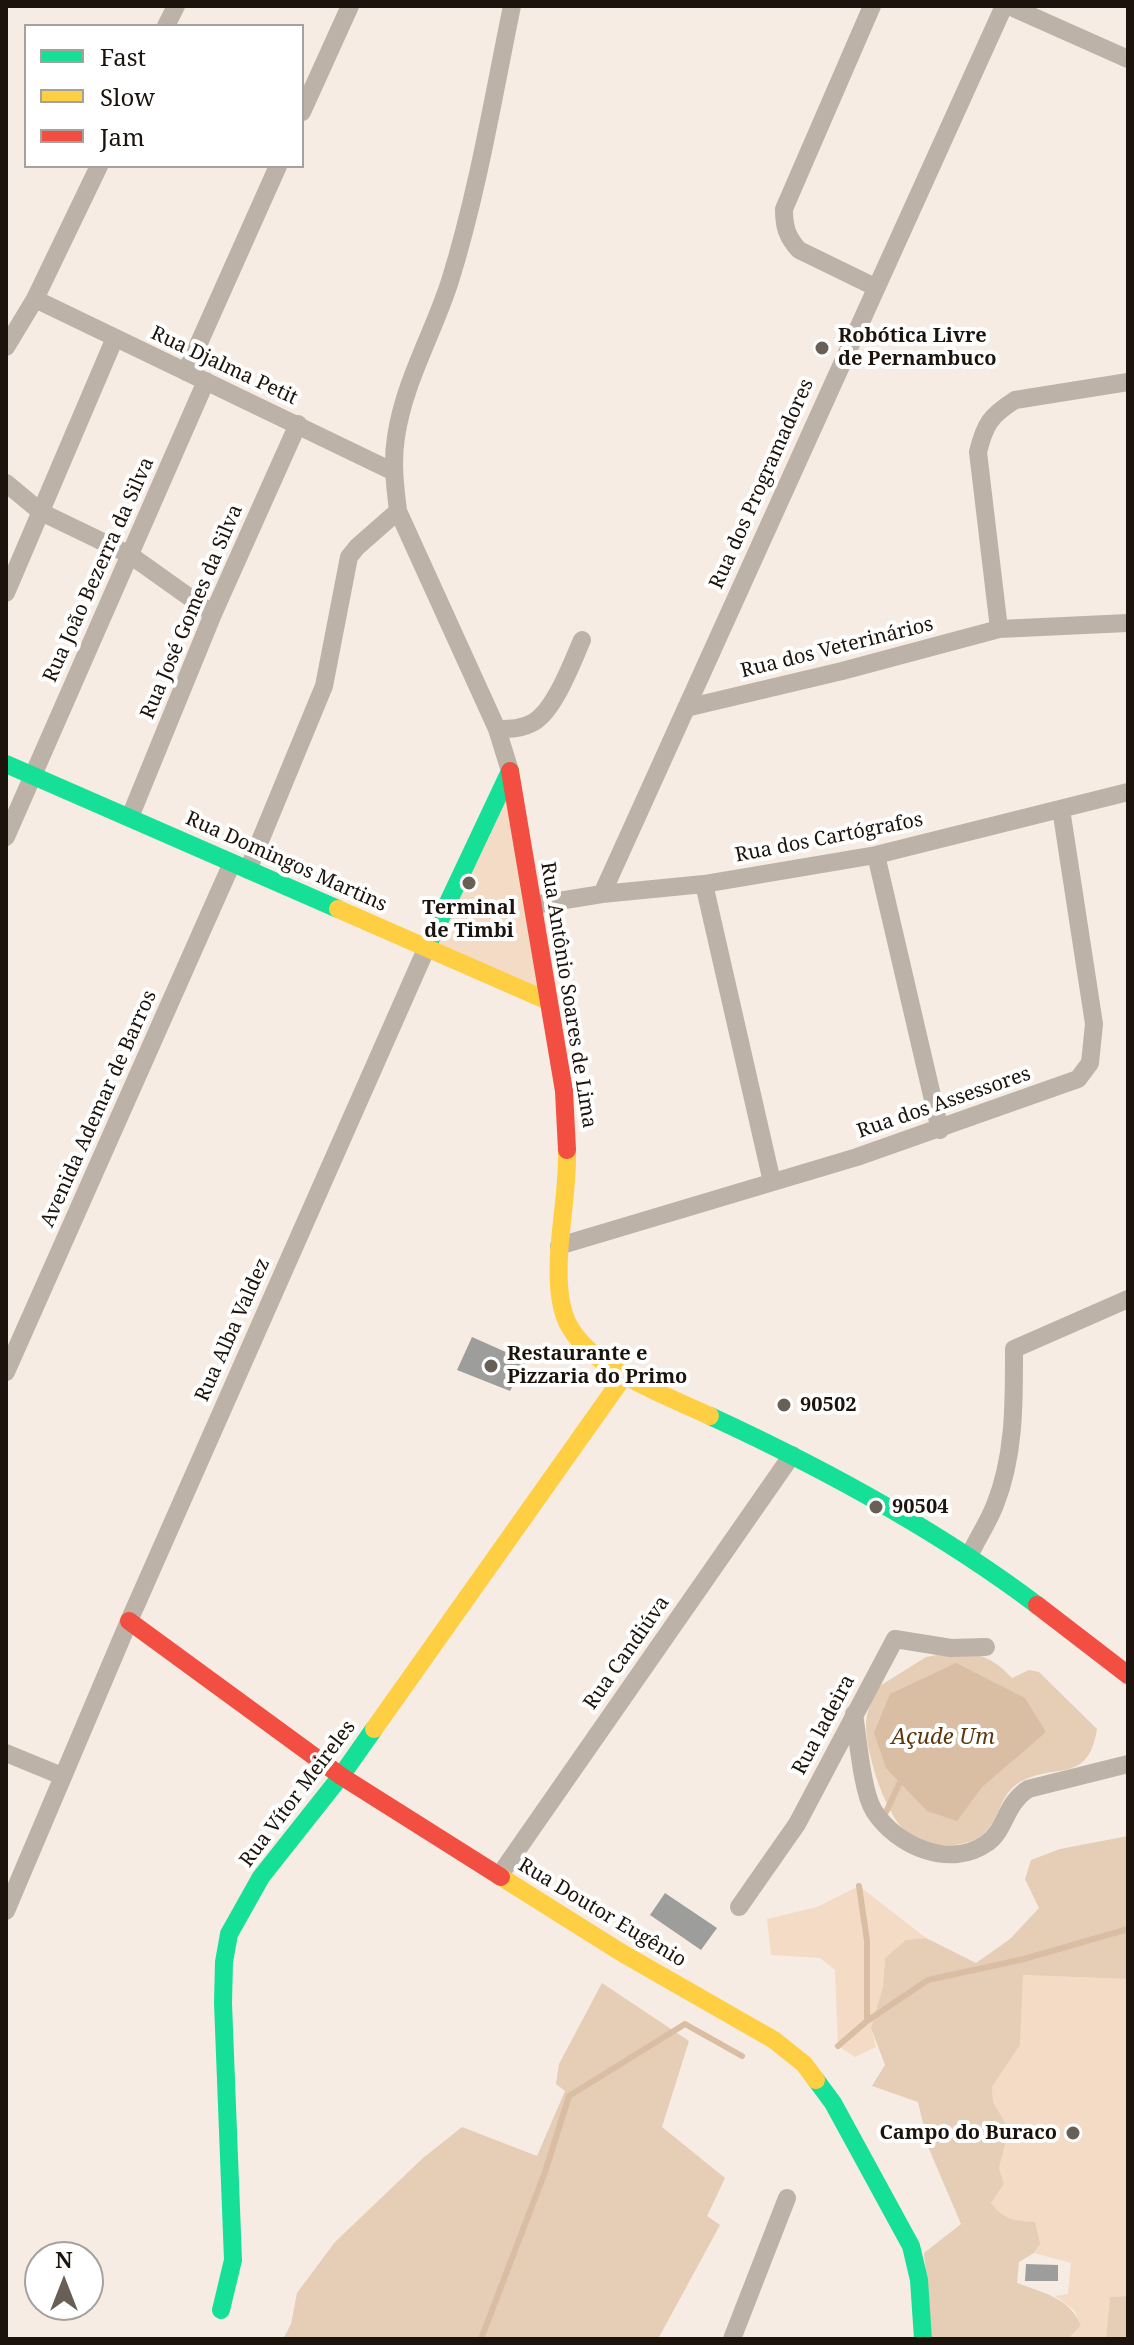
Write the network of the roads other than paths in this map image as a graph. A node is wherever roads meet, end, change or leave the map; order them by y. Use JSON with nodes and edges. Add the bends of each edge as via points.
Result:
{"nodes":[{"id":1,"x":350,"y":6,"type":"edge"},
{"id":2,"x":512,"y":6,"type":"edge"},
{"id":3,"x":872,"y":6,"type":"edge"},
{"id":4,"x":1006,"y":6,"type":"edge"},
{"id":5,"x":1128,"y":59,"type":"edge"},
{"id":6,"x":304,"y":108,"type":"edge"},
{"id":7,"x":98,"y":168,"type":"edge"},
{"id":8,"x":277,"y":168,"type":"edge"},
{"id":9,"x":875,"y":287,"type":"junction"},
{"id":10,"x":35,"y":299,"type":"junction"},
{"id":11,"x":114,"y":340,"type":"junction"},
{"id":12,"x":6,"y":347,"type":"edge"},
{"id":13,"x":186,"y":372,"type":"junction"},
{"id":14,"x":206,"y":381,"type":"junction"},
{"id":15,"x":1128,"y":382,"type":"edge"},
{"id":16,"x":298,"y":424,"type":"junction"},
{"id":17,"x":394,"y":472,"type":"junction"},
{"id":18,"x":6,"y":483,"type":"edge"},
{"id":19,"x":398,"y":511,"type":"junction"},
{"id":20,"x":41,"y":512,"type":"junction"},
{"id":21,"x":130,"y":555,"type":"junction"},
{"id":22,"x":6,"y":593,"type":"edge"},
{"id":23,"x":213,"y":614,"type":"junction"},
{"id":24,"x":1128,"y":623,"type":"edge"},
{"id":25,"x":999,"y":629,"type":"junction"},
{"id":26,"x":582,"y":640,"type":"dead end"},
{"id":27,"x":686,"y":708,"type":"junction"},
{"id":28,"x":497,"y":729,"type":"junction"},
{"id":29,"x":6,"y":764,"type":"edge"},
{"id":30,"x":510,"y":771,"type":"junction"},
{"id":31,"x":33,"y":776,"type":"junction"},
{"id":32,"x":1128,"y":792,"type":"edge"},
{"id":33,"x":1061,"y":809,"type":"junction"},
{"id":34,"x":130,"y":817,"type":"junction"},
{"id":35,"x":6,"y":837,"type":"edge"},
{"id":36,"x":876,"y":855,"type":"junction"},
{"id":37,"x":240,"y":866,"type":"junction"},
{"id":38,"x":704,"y":884,"type":"junction"},
{"id":39,"x":602,"y":894,"type":"junction"},
{"id":40,"x":534,"y":905,"type":"junction"},
{"id":41,"x":427,"y":947,"type":"junction"},
{"id":42,"x":548,"y":1001,"type":"junction"},
{"id":43,"x":940,"y":1130,"type":"junction"},
{"id":44,"x":772,"y":1182,"type":"junction"},
{"id":45,"x":559,"y":1246,"type":"junction"},
{"id":46,"x":1128,"y":1299,"type":"edge"},
{"id":47,"x":6,"y":1372,"type":"edge"},
{"id":48,"x":624,"y":1376,"type":"junction"},
{"id":49,"x":792,"y":1455,"type":"junction"},
{"id":50,"x":969,"y":1556,"type":"junction"},
{"id":51,"x":129,"y":1621,"type":"junction"},
{"id":52,"x":986,"y":1647,"type":"dead end"},
{"id":53,"x":1128,"y":1675,"type":"edge"},
{"id":54,"x":854,"y":1714,"type":"junction"},
{"id":55,"x":6,"y":1753,"type":"edge"},
{"id":56,"x":1128,"y":1764,"type":"edge"},
{"id":57,"x":62,"y":1776,"type":"junction"},
{"id":58,"x":341,"y":1776,"type":"junction"},
{"id":59,"x":499,"y":1876,"type":"junction"},
{"id":60,"x":739,"y":1907,"type":"dead end"},
{"id":61,"x":6,"y":1911,"type":"edge"},
{"id":62,"x":787,"y":2198,"type":"dead end"},
{"id":63,"x":221,"y":2310,"type":"dead end"},
{"id":64,"x":732,"y":2339,"type":"edge"},
{"id":65,"x":923,"y":2339,"type":"edge"}],
"edges":[{"from":1,"to":6,"type":"street"},
{"from":2,"to":17,"type":"street","via":[[470,205],[449,283],[405,397]]},
{"from":3,"to":9,"type":"street","via":[[784,209],[784,226],[799,250]]},
{"from":4,"to":5,"type":"street"},
{"from":4,"to":9,"type":"street","name":"Rua dos Programadores"},
{"from":7,"to":10,"type":"street"},
{"from":8,"to":13,"type":"street"},
{"from":9,"to":27,"type":"street","name":"Rua dos Programadores"},
{"from":10,"to":11,"type":"street","name":"Rua Djalma Petit"},
{"from":10,"to":12,"type":"street"},
{"from":11,"to":13,"type":"street","name":"Rua Djalma Petit"},
{"from":11,"to":20,"type":"street"},
{"from":13,"to":14,"type":"street","name":"Rua Djalma Petit"},
{"from":14,"to":16,"type":"street","name":"Rua Djalma Petit"},
{"from":14,"to":21,"type":"street","name":"Rua João Bezerra da Silva"},
{"from":15,"to":25,"type":"street","via":[[1015,400],[984,426],[978,452]]},
{"from":16,"to":17,"type":"street","name":"Rua Djalma Petit"},
{"from":16,"to":23,"type":"street","name":"Rua José Gomes da Silva"},
{"from":17,"to":19,"type":"street"},
{"from":18,"to":20,"type":"street"},
{"from":19,"to":28,"type":"street","name":"Rua Antônio Soares de Lima"},
{"from":19,"to":37,"type":"street","name":"Avenida Ademar de Barros","via":[[349,557],[324,686]]},
{"from":20,"to":21,"type":"street"},
{"from":20,"to":22,"type":"street"},
{"from":21,"to":23,"type":"street"},
{"from":21,"to":31,"type":"street","name":"Rua João Bezerra da Silva"},
{"from":23,"to":34,"type":"street","name":"Rua José Gomes da Silva"},
{"from":24,"to":25,"type":"street","name":"Rua dos Veterinários"},
{"from":25,"to":27,"type":"street","name":"Rua dos Veterinários"},
{"from":26,"to":28,"type":"street","via":[[566,677],[536,721]]},
{"from":27,"to":39,"type":"street","name":"Rua dos Programadores"},
{"from":28,"to":30,"type":"street","name":"Rua Antônio Soares de Lima"},
{"from":29,"to":31,"type":"street","name":"Rua Domingos Martins"},
{"from":30,"to":40,"type":"street","name":"Rua Antônio Soares de Lima"},
{"from":30,"to":41,"type":"street","name":"Rua Alba Valdez"},
{"from":31,"to":34,"type":"street","name":"Rua Domingos Martins"},
{"from":31,"to":35,"type":"street","name":"Rua João Bezerra da Silva"},
{"from":32,"to":33,"type":"street","name":"Rua dos Cartógrafos"},
{"from":33,"to":36,"type":"street","name":"Rua dos Cartógrafos"},
{"from":33,"to":43,"type":"street","name":"Rua dos Assessores","via":[[1094,1024],[1090,1063],[1078,1079]]},
{"from":34,"to":37,"type":"street","name":"Rua Domingos Martins"},
{"from":36,"to":38,"type":"street","name":"Rua dos Cartógrafos"},
{"from":36,"to":43,"type":"street"},
{"from":37,"to":41,"type":"street","name":"Rua Domingos Martins"},
{"from":37,"to":47,"type":"street","name":"Avenida Ademar de Barros"},
{"from":38,"to":39,"type":"street","name":"Rua dos Cartógrafos"},
{"from":38,"to":44,"type":"street"},
{"from":39,"to":40,"type":"street","name":"Rua dos Cartógrafos"},
{"from":40,"to":42,"type":"street","name":"Rua Antônio Soares de Lima"},
{"from":41,"to":42,"type":"street","name":"Rua Domingos Martins"},
{"from":41,"to":51,"type":"street","name":"Rua Alba Valdez"},
{"from":42,"to":45,"type":"street","name":"Rua Antônio Soares de Lima","via":[[568,1140]]},
{"from":43,"to":44,"type":"street","name":"Rua dos Assessores"},
{"from":44,"to":45,"type":"street","name":"Rua dos Assessores"},
{"from":45,"to":48,"type":"street","name":"Rua Antônio Soares de Lima","via":[[567,1323]]},
{"from":46,"to":50,"type":"street","via":[[1014,1349],[1009,1455],[994,1508]]},
{"from":48,"to":49,"type":"street","name":"Rua Antônio Soares de Lima"},
{"from":48,"to":58,"type":"street","name":"Rua Vítor Meireles"},
{"from":49,"to":50,"type":"street","name":"Rua Antônio Soares de Lima"},
{"from":49,"to":59,"type":"street","name":"Rua Candiúva"},
{"from":50,"to":53,"type":"street","name":"Rua Antônio Soares de Lima"},
{"from":51,"to":57,"type":"street","name":"Rua Alba Valdez"},
{"from":51,"to":58,"type":"street","name":"Rua Doutor Eugênio"},
{"from":52,"to":54,"type":"street","name":"Rua ladeira","via":[[951,1648],[895,1639]]},
{"from":54,"to":56,"type":"street","via":[[873,1811],[919,1849],[945,1856],[974,1851],[991,1841],[1016,1797],[1028,1789]]},
{"from":54,"to":60,"type":"street","name":"Rua ladeira","via":[[797,1824]]},
{"from":55,"to":57,"type":"street"},
{"from":57,"to":61,"type":"street","name":"Rua Alba Valdez"},
{"from":58,"to":59,"type":"street","name":"Rua Doutor Eugênio"},
{"from":58,"to":63,"type":"street","name":"Rua Vítor Meireles","via":[[261,1877],[229,1934],[223,2003],[233,2260]]},
{"from":59,"to":65,"type":"street","name":"Rua Doutor Eugênio","via":[[774,2040],[804,2064],[833,2103],[911,2246]]},
{"from":62,"to":64,"type":"street"}]}
